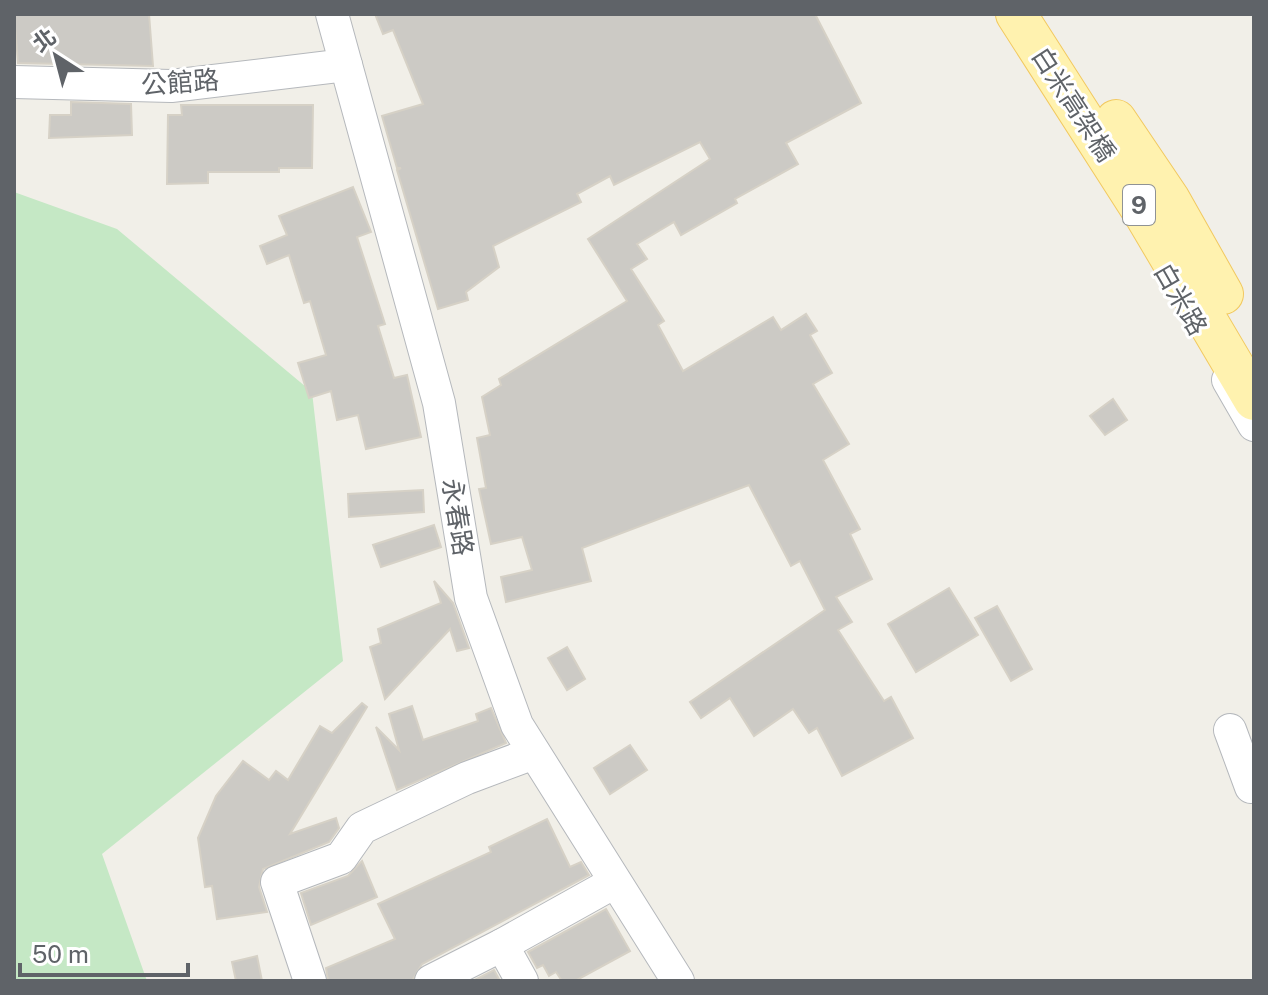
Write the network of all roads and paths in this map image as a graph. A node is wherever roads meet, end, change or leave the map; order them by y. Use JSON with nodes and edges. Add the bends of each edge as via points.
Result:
{"nodes":[{"id":1,"x":332,"y":14,"type":"edge"},
{"id":2,"x":1001,"y":14,"type":"edge"},
{"id":3,"x":1016,"y":14,"type":"edge"},
{"id":4,"x":1043,"y":14,"type":"edge"},
{"id":5,"x":346,"y":65,"type":"junction"},
{"id":6,"x":14,"y":82,"type":"edge"},
{"id":7,"x":1254,"y":350,"type":"edge"},
{"id":8,"x":1254,"y":400,"type":"edge"},
{"id":9,"x":1254,"y":425,"type":"edge"},
{"id":10,"x":1230,"y":730,"type":"dead end"},
{"id":11,"x":534,"y":753,"type":"junction"},
{"id":12,"x":1251,"y":787,"type":"dead end"},
{"id":13,"x":615,"y":882,"type":"junction"},
{"id":14,"x":502,"y":945,"type":"junction"},
{"id":15,"x":310,"y":981,"type":"edge"},
{"id":16,"x":431,"y":981,"type":"edge"},
{"id":17,"x":522,"y":981,"type":"edge"},
{"id":18,"x":678,"y":981,"type":"edge"}],
"edges":[{"from":1,"to":5,"type":"street","name":"永春路"},
{"from":2,"to":9,"type":"street","name":"白米路","via":[[1137,223]]},
{"from":3,"to":8,"type":"main road","name":"白米高架橋","number":"9","via":[[1146,217]]},
{"from":4,"to":7,"type":"main road","name":"白米高架橋","number":"9","via":[[1170,200]]},
{"from":5,"to":6,"type":"street","name":"公館路","via":[[171,86]]},
{"from":5,"to":11,"type":"street","name":"永春路","via":[[439,403],[471,598],[517,725]]},
{"from":10,"to":12,"type":"street"},
{"from":11,"to":13,"type":"street","name":"永春路"},
{"from":11,"to":15,"type":"street","via":[[362,828],[341,858],[277,882]]},
{"from":13,"to":14,"type":"street"},
{"from":13,"to":18,"type":"street","name":"永春路"},
{"from":14,"to":16,"type":"street"},
{"from":14,"to":17,"type":"street"}]}
